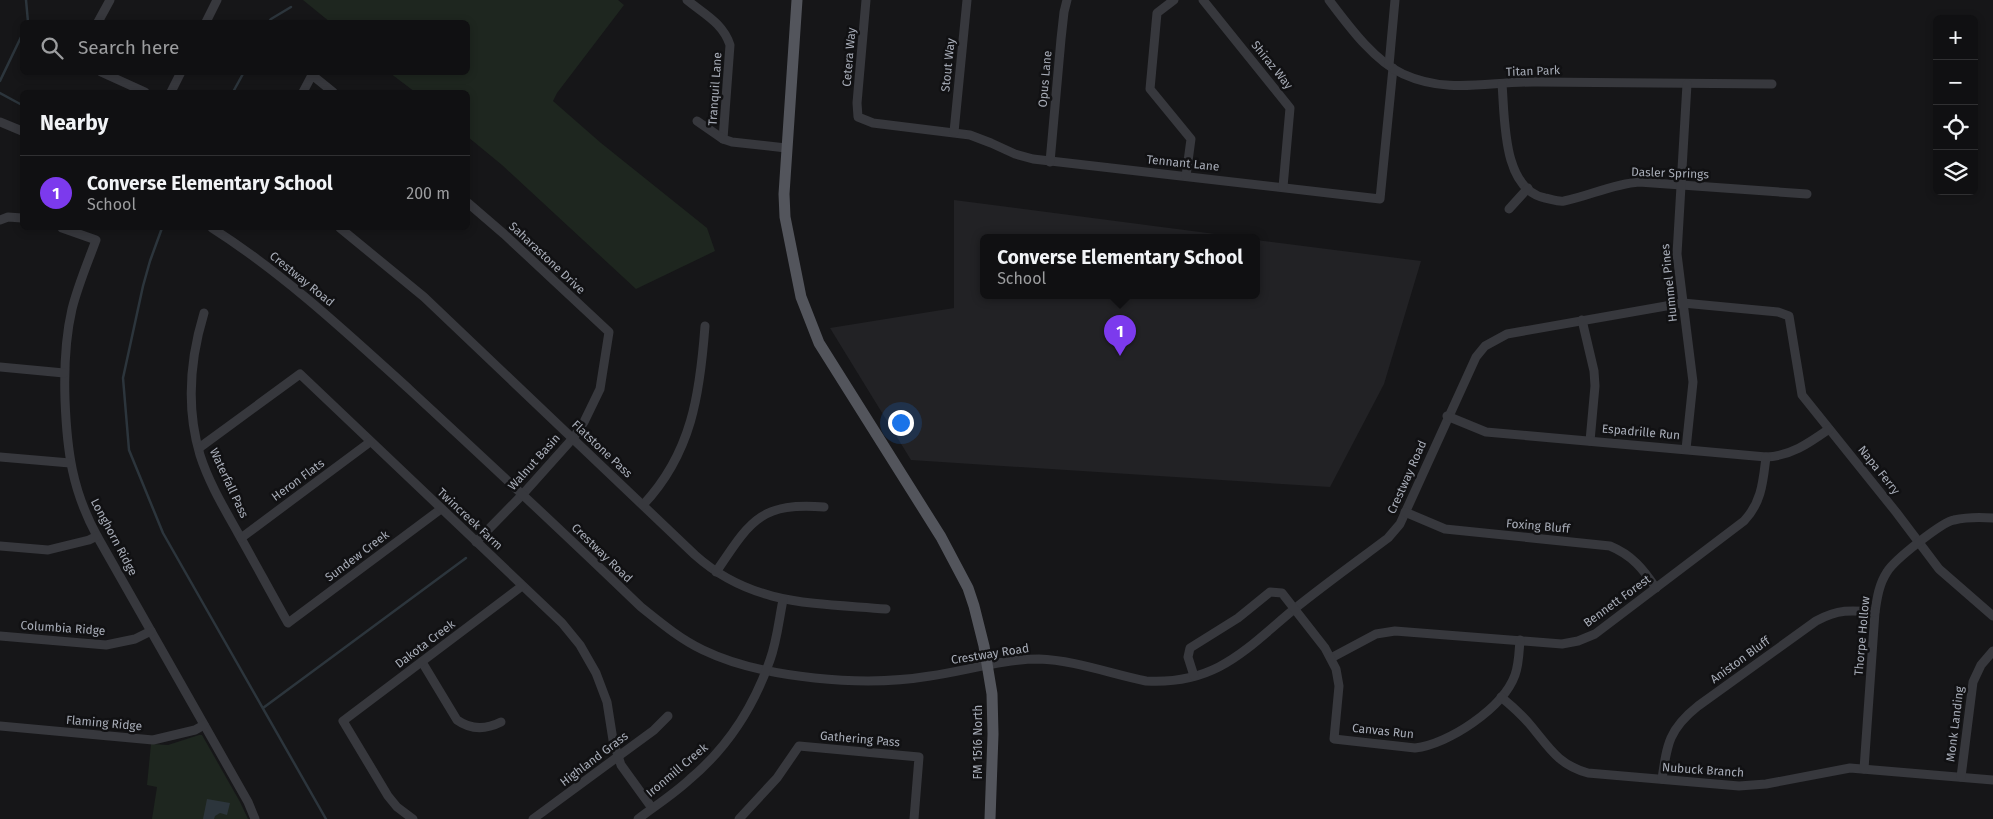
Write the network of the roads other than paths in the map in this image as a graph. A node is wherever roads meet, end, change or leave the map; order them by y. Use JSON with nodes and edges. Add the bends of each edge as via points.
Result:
{"nodes":[{"id":1,"x":110,"y":0,"type":"edge"},
{"id":2,"x":218,"y":0,"type":"edge"},
{"id":3,"x":687,"y":0,"type":"edge"},
{"id":4,"x":797,"y":0,"type":"edge"},
{"id":5,"x":866,"y":0,"type":"edge"},
{"id":6,"x":967,"y":0,"type":"edge"},
{"id":7,"x":1067,"y":0,"type":"edge"},
{"id":8,"x":1174,"y":0,"type":"edge"},
{"id":9,"x":1203,"y":0,"type":"edge"},
{"id":10,"x":1329,"y":0,"type":"edge"},
{"id":11,"x":1395,"y":0,"type":"edge"},
{"id":12,"x":699,"y":4,"type":"edge"},
{"id":13,"x":99,"y":20,"type":"edge"},
{"id":14,"x":207,"y":20,"type":"edge"},
{"id":15,"x":1391,"y":66,"type":"junction"},
{"id":16,"x":108,"y":75,"type":"edge"},
{"id":17,"x":180,"y":75,"type":"edge"},
{"id":18,"x":312,"y":75,"type":"edge"},
{"id":19,"x":312,"y":75,"type":"edge"},
{"id":20,"x":1502,"y":84,"type":"junction"},
{"id":21,"x":1687,"y":84,"type":"junction"},
{"id":22,"x":1772,"y":84,"type":"dead end"},
{"id":23,"x":141,"y":90,"type":"edge"},
{"id":24,"x":172,"y":90,"type":"edge"},
{"id":25,"x":304,"y":90,"type":"edge"},
{"id":26,"x":331,"y":90,"type":"edge"},
{"id":27,"x":858,"y":117,"type":"joint"},
{"id":28,"x":697,"y":121,"type":"dead end"},
{"id":29,"x":0,"y":122,"type":"edge"},
{"id":30,"x":20,"y":130,"type":"edge"},
{"id":31,"x":954,"y":132,"type":"junction"},
{"id":32,"x":723,"y":139,"type":"junction"},
{"id":33,"x":786,"y":148,"type":"junction"},
{"id":34,"x":1050,"y":162,"type":"junction"},
{"id":35,"x":1186,"y":176,"type":"junction"},
{"id":36,"x":1680,"y":184,"type":"junction"},
{"id":37,"x":1283,"y":188,"type":"junction"},
{"id":38,"x":1528,"y":188,"type":"junction"},
{"id":39,"x":1807,"y":194,"type":"dead end"},
{"id":40,"x":470,"y":205,"type":"edge"},
{"id":41,"x":1509,"y":209,"type":"dead end"},
{"id":42,"x":20,"y":218,"type":"edge"},
{"id":43,"x":0,"y":220,"type":"edge"},
{"id":44,"x":68,"y":230,"type":"edge"},
{"id":45,"x":215,"y":230,"type":"edge"},
{"id":46,"x":342,"y":230,"type":"edge"},
{"id":47,"x":1683,"y":303,"type":"junction"},
{"id":48,"x":204,"y":313,"type":"dead end"},
{"id":49,"x":1789,"y":316,"type":"joint"},
{"id":50,"x":1582,"y":320,"type":"junction"},
{"id":51,"x":705,"y":326,"type":"dead end"},
{"id":52,"x":609,"y":332,"type":"joint"},
{"id":53,"x":0,"y":367,"type":"edge"},
{"id":54,"x":64,"y":372,"type":"junction"},
{"id":55,"x":1447,"y":416,"type":"junction"},
{"id":56,"x":1829,"y":429,"type":"junction"},
{"id":57,"x":572,"y":439,"type":"junction"},
{"id":58,"x":1590,"y":440,"type":"junction"},
{"id":59,"x":370,"y":442,"type":"junction"},
{"id":60,"x":199,"y":448,"type":"junction"},
{"id":61,"x":1686,"y":449,"type":"junction"},
{"id":62,"x":0,"y":457,"type":"edge"},
{"id":63,"x":1766,"y":457,"type":"junction"},
{"id":64,"x":70,"y":463,"type":"junction"},
{"id":65,"x":523,"y":494,"type":"junction"},
{"id":66,"x":643,"y":505,"type":"junction"},
{"id":67,"x":824,"y":507,"type":"dead end"},
{"id":68,"x":441,"y":510,"type":"junction"},
{"id":69,"x":1405,"y":512,"type":"junction"},
{"id":70,"x":1993,"y":518,"type":"edge"},
{"id":71,"x":97,"y":536,"type":"junction"},
{"id":72,"x":241,"y":538,"type":"junction"},
{"id":73,"x":476,"y":542,"type":"junction"},
{"id":74,"x":1919,"y":543,"type":"junction"},
{"id":75,"x":0,"y":546,"type":"edge"},
{"id":76,"x":716,"y":572,"type":"junction"},
{"id":77,"x":522,"y":586,"type":"junction"},
{"id":78,"x":1656,"y":588,"type":"junction"},
{"id":79,"x":782,"y":600,"type":"junction"},
{"id":80,"x":886,"y":609,"type":"dead end"},
{"id":81,"x":1294,"y":610,"type":"junction"},
{"id":82,"x":1875,"y":612,"type":"junction"},
{"id":83,"x":1993,"y":616,"type":"edge"},
{"id":84,"x":288,"y":624,"type":"joint"},
{"id":85,"x":151,"y":631,"type":"junction"},
{"id":86,"x":0,"y":636,"type":"edge"},
{"id":87,"x":1520,"y":640,"type":"junction"},
{"id":88,"x":1993,"y":651,"type":"edge"},
{"id":89,"x":1332,"y":658,"type":"junction"},
{"id":90,"x":422,"y":662,"type":"junction"},
{"id":91,"x":988,"y":666,"type":"junction"},
{"id":92,"x":765,"y":671,"type":"junction"},
{"id":93,"x":1194,"y":676,"type":"junction"},
{"id":94,"x":1501,"y":697,"type":"junction"},
{"id":95,"x":668,"y":716,"type":"dead end"},
{"id":96,"x":501,"y":722,"type":"dead end"},
{"id":97,"x":204,"y":725,"type":"junction"},
{"id":98,"x":0,"y":726,"type":"edge"},
{"id":99,"x":618,"y":757,"type":"junction"},
{"id":100,"x":1864,"y":769,"type":"junction"},
{"id":101,"x":1961,"y":777,"type":"junction"},
{"id":102,"x":1662,"y":779,"type":"junction"},
{"id":103,"x":1993,"y":780,"type":"edge"},
{"id":104,"x":652,"y":808,"type":"junction"},
{"id":105,"x":255,"y":819,"type":"edge"},
{"id":106,"x":413,"y":819,"type":"edge"},
{"id":107,"x":533,"y":819,"type":"edge"},
{"id":108,"x":638,"y":819,"type":"edge"},
{"id":109,"x":739,"y":819,"type":"edge"},
{"id":110,"x":914,"y":819,"type":"edge"},
{"id":111,"x":990,"y":819,"type":"edge"}],
"edges":[{"from":1,"to":13,"type":"street"},
{"from":2,"to":14,"type":"street"},
{"from":3,"to":12,"type":"street","name":"Tranquil Lane"},
{"from":4,"to":33,"type":"main road","name":"FM 1516 North"},
{"from":5,"to":27,"type":"street","name":"Cetera Way"},
{"from":6,"to":31,"type":"street","name":"Stout Way"},
{"from":7,"to":34,"type":"street","name":"Opus Lane"},
{"from":8,"to":35,"type":"street","via":[[1157,13],[1150,89],[1191,139]]},
{"from":9,"to":37,"type":"street","name":"Shiraz Way","via":[[1290,108]]},
{"from":10,"to":15,"type":"street","name":"Titan Park","via":[[1356,35]]},
{"from":11,"to":15,"type":"street"},
{"from":12,"to":32,"type":"street","name":"Tranquil Lane","via":[[727,34],[730,45]]},
{"from":15,"to":20,"type":"street","name":"Titan Park","via":[[1402,74],[1443,86]]},
{"from":15,"to":37,"type":"street","name":"Tennant Lane","via":[[1380,199]]},
{"from":16,"to":23,"type":"street"},
{"from":17,"to":24,"type":"street"},
{"from":18,"to":25,"type":"street"},
{"from":19,"to":26,"type":"street"},
{"from":20,"to":21,"type":"street","name":"Titan Park"},
{"from":20,"to":38,"type":"street","name":"Dasler Springs","via":[[1513,169]]},
{"from":21,"to":22,"type":"street","name":"Titan Park"},
{"from":21,"to":36,"type":"street","name":"Hummel Pines"},
{"from":27,"to":31,"type":"street","name":"Tennant Lane","via":[[873,123]]},
{"from":28,"to":32,"type":"street"},
{"from":29,"to":30,"type":"street"},
{"from":31,"to":34,"type":"street","name":"Tennant Lane","via":[[981,139],[1015,154]]},
{"from":32,"to":33,"type":"street"},
{"from":33,"to":91,"type":"main road","name":"FM 1516 North","via":[[785,217],[801,297],[809,318],[819,343],[956,563],[974,606]]},
{"from":34,"to":35,"type":"street","name":"Tennant Lane"},
{"from":35,"to":37,"type":"street","name":"Tennant Lane"},
{"from":36,"to":38,"type":"street","name":"Dasler Springs","via":[[1630,183],[1562,202],[1540,197]]},
{"from":36,"to":39,"type":"street","name":"Dasler Springs"},
{"from":36,"to":47,"type":"street","name":"Hummel Pines","via":[[1677,254]]},
{"from":38,"to":41,"type":"street"},
{"from":40,"to":52,"type":"street","name":"Saharastone Drive"},
{"from":42,"to":43,"type":"street"},
{"from":44,"to":54,"type":"street","name":"Longhorn Ridge","via":[[96,240],[72,307]]},
{"from":45,"to":65,"type":"street","name":"Crestway Road","via":[[311,302]]},
{"from":46,"to":57,"type":"street","name":"Flatstone Pass","via":[[424,297]]},
{"from":47,"to":49,"type":"street","name":"Crestway Road","via":[[1778,312]]},
{"from":47,"to":50,"type":"street","name":"Crestway Road"},
{"from":47,"to":61,"type":"street","name":"Hummel Pines","via":[[1693,382]]},
{"from":48,"to":60,"type":"street","name":"Waterfall Pass","via":[[193,358],[191,390]]},
{"from":49,"to":56,"type":"street","name":"Napa Ferry","via":[[1802,395]]},
{"from":50,"to":55,"type":"street","name":"Crestway Road","via":[[1507,334],[1485,346],[1476,357]]},
{"from":50,"to":58,"type":"street","via":[[1596,386]]},
{"from":51,"to":66,"type":"street","via":[[701,376],[689,426],[668,471]]},
{"from":52,"to":57,"type":"street","name":"Walnut Basin","via":[[597,396]]},
{"from":53,"to":54,"type":"street"},
{"from":54,"to":64,"type":"street","name":"Longhorn Ridge"},
{"from":55,"to":58,"type":"street","name":"Espadrille Run","via":[[1486,432]]},
{"from":55,"to":69,"type":"street","name":"Crestway Road"},
{"from":56,"to":63,"type":"street","name":"Espadrille Run","via":[[1787,454]]},
{"from":56,"to":74,"type":"street","name":"Napa Ferry"},
{"from":57,"to":65,"type":"street","name":"Walnut Basin"},
{"from":57,"to":66,"type":"street","name":"Flatstone Pass"},
{"from":58,"to":61,"type":"street","name":"Espadrille Run"},
{"from":59,"to":60,"type":"street","name":"Twincreek Farm","via":[[300,374]]},
{"from":59,"to":68,"type":"street","name":"Twincreek Farm"},
{"from":59,"to":72,"type":"street","name":"Heron Flats"},
{"from":60,"to":72,"type":"street","name":"Waterfall Pass","via":[[219,498]]},
{"from":61,"to":63,"type":"street","name":"Espadrille Run"},
{"from":62,"to":64,"type":"street"},
{"from":63,"to":78,"type":"street","name":"Bennett Forest","via":[[1762,490],[1755,508],[1739,526]]},
{"from":64,"to":71,"type":"street","name":"Longhorn Ridge","via":[[81,502]]},
{"from":65,"to":73,"type":"street","name":"Walnut Basin"},
{"from":65,"to":92,"type":"street","name":"Crestway Road","via":[[666,627],[704,650]]},
{"from":66,"to":76,"type":"street","name":"Flatstone Pass"},
{"from":67,"to":76,"type":"street","via":[[786,507],[759,518],[743,533]]},
{"from":68,"to":73,"type":"street","name":"Twincreek Farm"},
{"from":68,"to":84,"type":"street","name":"Sundew Creek"},
{"from":69,"to":78,"type":"street","name":"Foxing Bluff","via":[[1445,529],[1610,546],[1637,562]]},
{"from":69,"to":81,"type":"street","name":"Crestway Road","via":[[1388,538]]},
{"from":70,"to":74,"type":"street","name":"Thorpe Hollow","via":[[1952,520]]},
{"from":71,"to":75,"type":"street","via":[[48,550]]},
{"from":71,"to":85,"type":"street","name":"Longhorn Ridge"},
{"from":72,"to":84,"type":"street","name":"Waterfall Pass"},
{"from":73,"to":77,"type":"street","name":"Twincreek Farm"},
{"from":74,"to":82,"type":"street","name":"Thorpe Hollow","via":[[1888,570],[1877,595]]},
{"from":74,"to":83,"type":"street","name":"Napa Ferry","via":[[1938,569]]},
{"from":76,"to":79,"type":"street","name":"Flatstone Pass","via":[[756,592]]},
{"from":77,"to":90,"type":"street","name":"Dakota Creek"},
{"from":77,"to":99,"type":"street","name":"Twincreek Farm","via":[[562,623],[591,661],[607,702]]},
{"from":78,"to":87,"type":"street","name":"Bennett Forest","via":[[1586,638],[1562,644]]},
{"from":79,"to":80,"type":"street","name":"Flatstone Pass"},
{"from":79,"to":92,"type":"street","name":"Ironmill Creek"},
{"from":81,"to":89,"type":"street"},
{"from":81,"to":93,"type":"street","name":"Crestway Road","via":[[1243,653],[1223,666]]},
{"from":81,"to":93,"type":"street","via":[[1282,593],[1270,592],[1238,618],[1190,648],[1188,657]]},
{"from":82,"to":100,"type":"street","name":"Thorpe Hollow"},
{"from":82,"to":102,"type":"street","name":"Aniston Bluff","via":[[1843,610],[1816,620],[1693,710],[1680,722],[1670,739]]},
{"from":85,"to":86,"type":"street","name":"Columbia Ridge","via":[[135,639],[106,645]]},
{"from":85,"to":97,"type":"street","name":"Longhorn Ridge"},
{"from":87,"to":89,"type":"street","name":"Bennett Forest","via":[[1395,631],[1376,634]]},
{"from":87,"to":94,"type":"street","name":"Canvas Run","via":[[1515,674]]},
{"from":88,"to":101,"type":"street","name":"Monk Landing","via":[[1973,682]]},
{"from":89,"to":94,"type":"street","name":"Canvas Run","via":[[1339,686],[1334,739],[1425,747],[1459,732]]},
{"from":90,"to":96,"type":"street","via":[[456,720],[477,729]]},
{"from":90,"to":106,"type":"street","name":"Dakota Creek","via":[[343,721],[388,796]]},
{"from":91,"to":92,"type":"street","name":"Crestway Road","via":[[928,677],[879,680],[808,677]]},
{"from":91,"to":93,"type":"street","name":"Crestway Road","via":[[1038,660],[1146,681]]},
{"from":91,"to":111,"type":"main road","name":"FM 1516 North","via":[[993,715]]},
{"from":92,"to":104,"type":"street","name":"Ironmill Creek","via":[[752,702],[722,749],[691,779]]},
{"from":94,"to":102,"type":"street","name":"Nubuck Branch","via":[[1526,719],[1556,757],[1569,766],[1596,775]]},
{"from":95,"to":99,"type":"street","name":"Highland Grass"},
{"from":97,"to":98,"type":"street","name":"Flaming Ridge","via":[[153,740]]},
{"from":97,"to":105,"type":"street","name":"Longhorn Ridge"},
{"from":99,"to":104,"type":"street","name":"Twincreek Farm","via":[[626,774]]},
{"from":99,"to":107,"type":"street","name":"Highland Grass"},
{"from":100,"to":101,"type":"street","name":"Nubuck Branch"},
{"from":100,"to":102,"type":"street","name":"Nubuck Branch","via":[[1839,770],[1751,786]]},
{"from":101,"to":103,"type":"street","name":"Nubuck Branch"},
{"from":104,"to":108,"type":"street","name":"Ironmill Creek"},
{"from":109,"to":110,"type":"street","name":"Gathering Pass","via":[[777,778],[799,746],[919,757]]}]}
